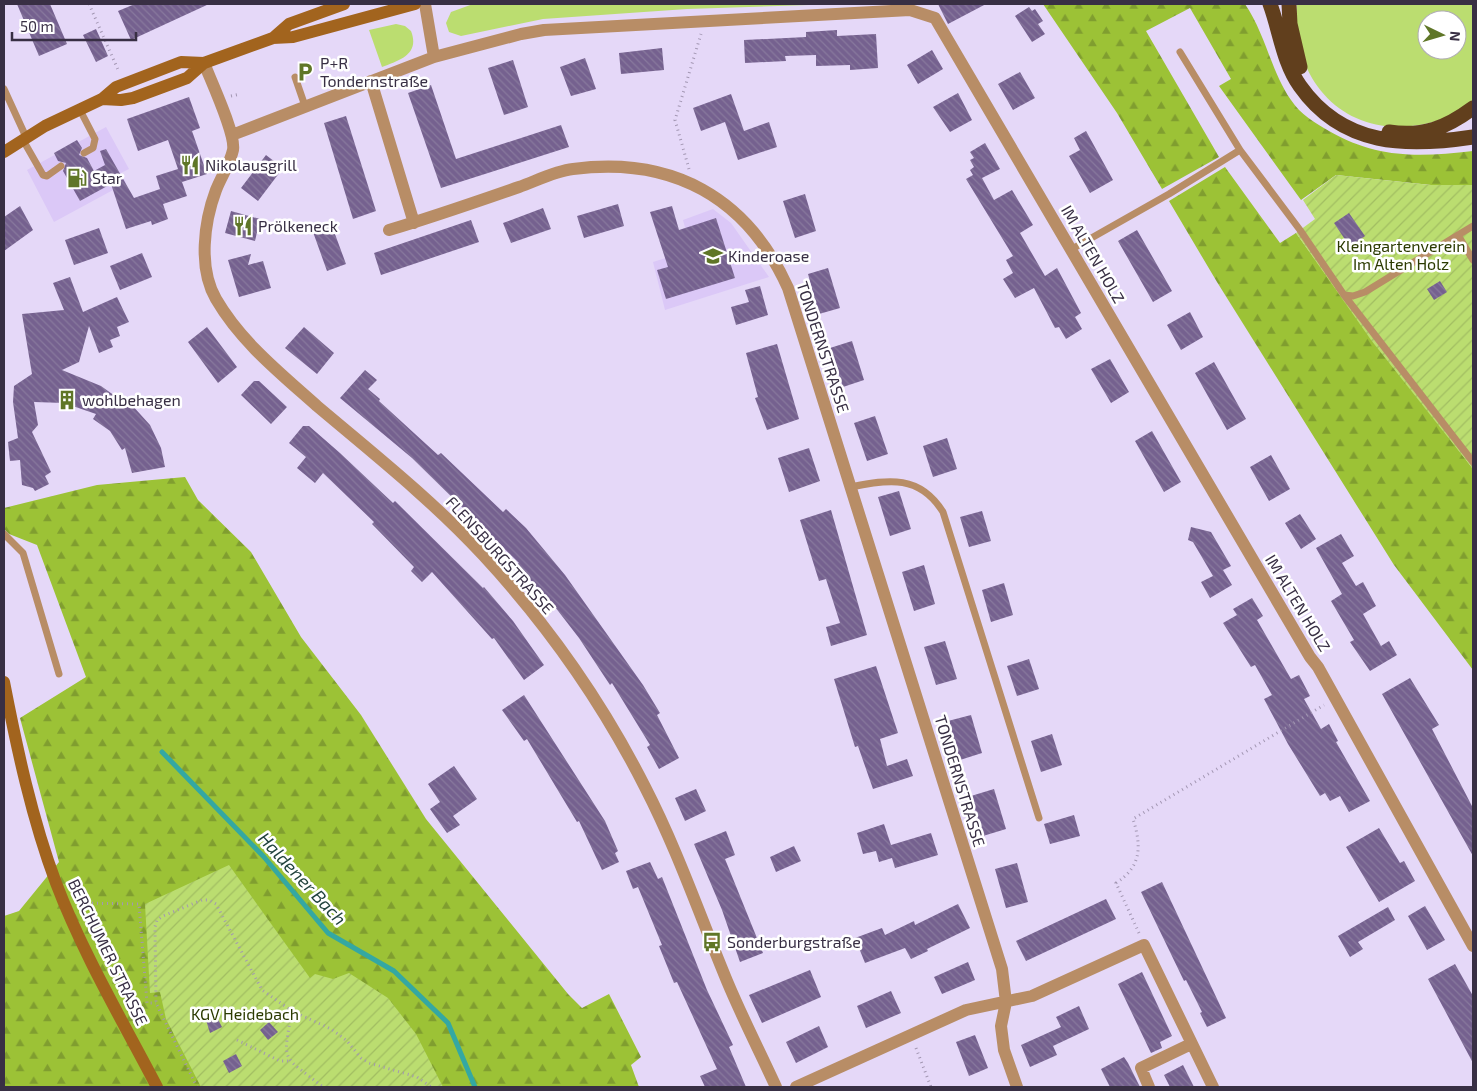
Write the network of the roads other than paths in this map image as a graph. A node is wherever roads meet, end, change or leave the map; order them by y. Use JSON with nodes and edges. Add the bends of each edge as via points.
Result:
{"nodes":[{"id":1,"x":344,"y":4,"type":"edge"},
{"id":2,"x":415,"y":4,"type":"edge"},
{"id":3,"x":425,"y":4,"type":"edge"},
{"id":4,"x":1270,"y":4,"type":"edge"},
{"id":5,"x":1289,"y":4,"type":"edge"},
{"id":6,"x":273,"y":38,"type":"junction"},
{"id":7,"x":1180,"y":52,"type":"dead end"},
{"id":8,"x":434,"y":57,"type":"junction"},
{"id":9,"x":204,"y":63,"type":"junction"},
{"id":10,"x":295,"y":77,"type":"dead end"},
{"id":11,"x":371,"y":81,"type":"junction"},
{"id":12,"x":4,"y":89,"type":"edge"},
{"id":13,"x":102,"y":99,"type":"junction"},
{"id":14,"x":305,"y":106,"type":"junction"},
{"id":15,"x":1473,"y":108,"type":"edge"},
{"id":16,"x":80,"y":110,"type":"junction"},
{"id":17,"x":232,"y":135,"type":"junction"},
{"id":18,"x":1473,"y":137,"type":"edge"},
{"id":19,"x":24,"y":139,"type":"junction"},
{"id":20,"x":1240,"y":150,"type":"junction"},
{"id":21,"x":4,"y":152,"type":"edge"},
{"id":22,"x":84,"y":154,"type":"dead end"},
{"id":23,"x":61,"y":166,"type":"dead end"},
{"id":24,"x":414,"y":223,"type":"junction"},
{"id":25,"x":1473,"y":226,"type":"edge"},
{"id":26,"x":389,"y":230,"type":"dead end"},
{"id":27,"x":1458,"y":235,"type":"junction"},
{"id":28,"x":1072,"y":249,"type":"junction"},
{"id":29,"x":1473,"y":260,"type":"edge"},
{"id":30,"x":1344,"y":295,"type":"junction"},
{"id":31,"x":1473,"y":462,"type":"edge"},
{"id":32,"x":851,"y":487,"type":"junction"},
{"id":33,"x":4,"y":534,"type":"edge"},
{"id":34,"x":59,"y":674,"type":"dead end"},
{"id":35,"x":4,"y":682,"type":"edge"},
{"id":36,"x":1039,"y":818,"type":"dead end"},
{"id":37,"x":1473,"y":946,"type":"edge"},
{"id":38,"x":1006,"y":1002,"type":"junction"},
{"id":39,"x":1192,"y":1044,"type":"junction"},
{"id":40,"x":156,"y":1087,"type":"edge"},
{"id":41,"x":776,"y":1087,"type":"edge"},
{"id":42,"x":796,"y":1087,"type":"edge"},
{"id":43,"x":1017,"y":1087,"type":"edge"},
{"id":44,"x":1149,"y":1087,"type":"edge"},
{"id":45,"x":1213,"y":1087,"type":"edge"}],
"edges":[{"from":1,"to":6,"type":"main road","via":[[289,24]]},
{"from":2,"to":6,"type":"main road","via":[[293,36]]},
{"from":3,"to":8,"type":"street"},
{"from":4,"to":18,"type":"highway","via":[[1278,36],[1300,86],[1323,111],[1343,125],[1361,135],[1386,141],[1414,143]]},
{"from":5,"to":15,"type":"highway","via":[[1296,57],[1306,82],[1347,120],[1368,129],[1397,133],[1428,131],[1452,123]]},
{"from":6,"to":9,"type":"main road"},
{"from":7,"to":20,"type":"lane"},
{"from":8,"to":11,"type":"street","name":"IM ALTEN HOLZ"},
{"from":8,"to":28,"type":"street","name":"IM ALTEN HOLZ","via":[[544,30],[910,10],[935,18]]},
{"from":9,"to":13,"type":"main road","via":[[181,62],[116,87]]},
{"from":9,"to":13,"type":"main road","via":[[187,78],[149,92],[121,100]]},
{"from":9,"to":17,"type":"street","name":"FLENSBURGSTRASSE"},
{"from":10,"to":14,"type":"lane"},
{"from":11,"to":14,"type":"street","name":"IM ALTEN HOLZ"},
{"from":11,"to":24,"type":"street"},
{"from":12,"to":19,"type":"lane"},
{"from":13,"to":16,"type":"main road"},
{"from":14,"to":17,"type":"street","name":"IM ALTEN HOLZ"},
{"from":16,"to":19,"type":"main road"},
{"from":16,"to":22,"type":"lane","via":[[95,139],[93,148]]},
{"from":17,"to":41,"type":"street","name":"FLENSBURGSTRASSE","via":[[233,149],[214,194],[205,244],[208,280],[214,296],[234,326],[262,358],[440,511],[483,555],[556,641],[618,737],[646,788],[728,983]]},
{"from":19,"to":21,"type":"main road"},
{"from":19,"to":23,"type":"lane","via":[[43,175],[47,176]]},
{"from":20,"to":28,"type":"lane"},
{"from":20,"to":30,"type":"lane"},
{"from":24,"to":26,"type":"street","name":"TONDERNSTRASSE"},
{"from":24,"to":32,"type":"street","name":"TONDERNSTRASSE","via":[[572,169],[651,169],[694,184],[728,206],[753,230],[779,268]]},
{"from":25,"to":27,"type":"lane"},
{"from":27,"to":29,"type":"lane"},
{"from":27,"to":30,"type":"lane","via":[[1364,292]]},
{"from":28,"to":37,"type":"street","name":"IM ALTEN HOLZ","via":[[1335,698]]},
{"from":30,"to":31,"type":"lane"},
{"from":32,"to":36,"type":"lane","via":[[879,481],[902,481],[929,495],[943,512]]},
{"from":32,"to":38,"type":"street","name":"TONDERNSTRASSE","via":[[1002,969]]},
{"from":33,"to":34,"type":"lane","via":[[23,553]]},
{"from":35,"to":40,"type":"main road","name":"BERCHUMER STRASSE","via":[[26,780],[64,903]]},
{"from":38,"to":39,"type":"street","via":[[1032,996],[1144,945]]},
{"from":38,"to":42,"type":"street","via":[[966,1010]]},
{"from":38,"to":43,"type":"street","name":"TONDERNSTRASSE","via":[[1001,1026],[1004,1050]]},
{"from":39,"to":44,"type":"street","via":[[1140,1068]]},
{"from":39,"to":45,"type":"street"}]}
